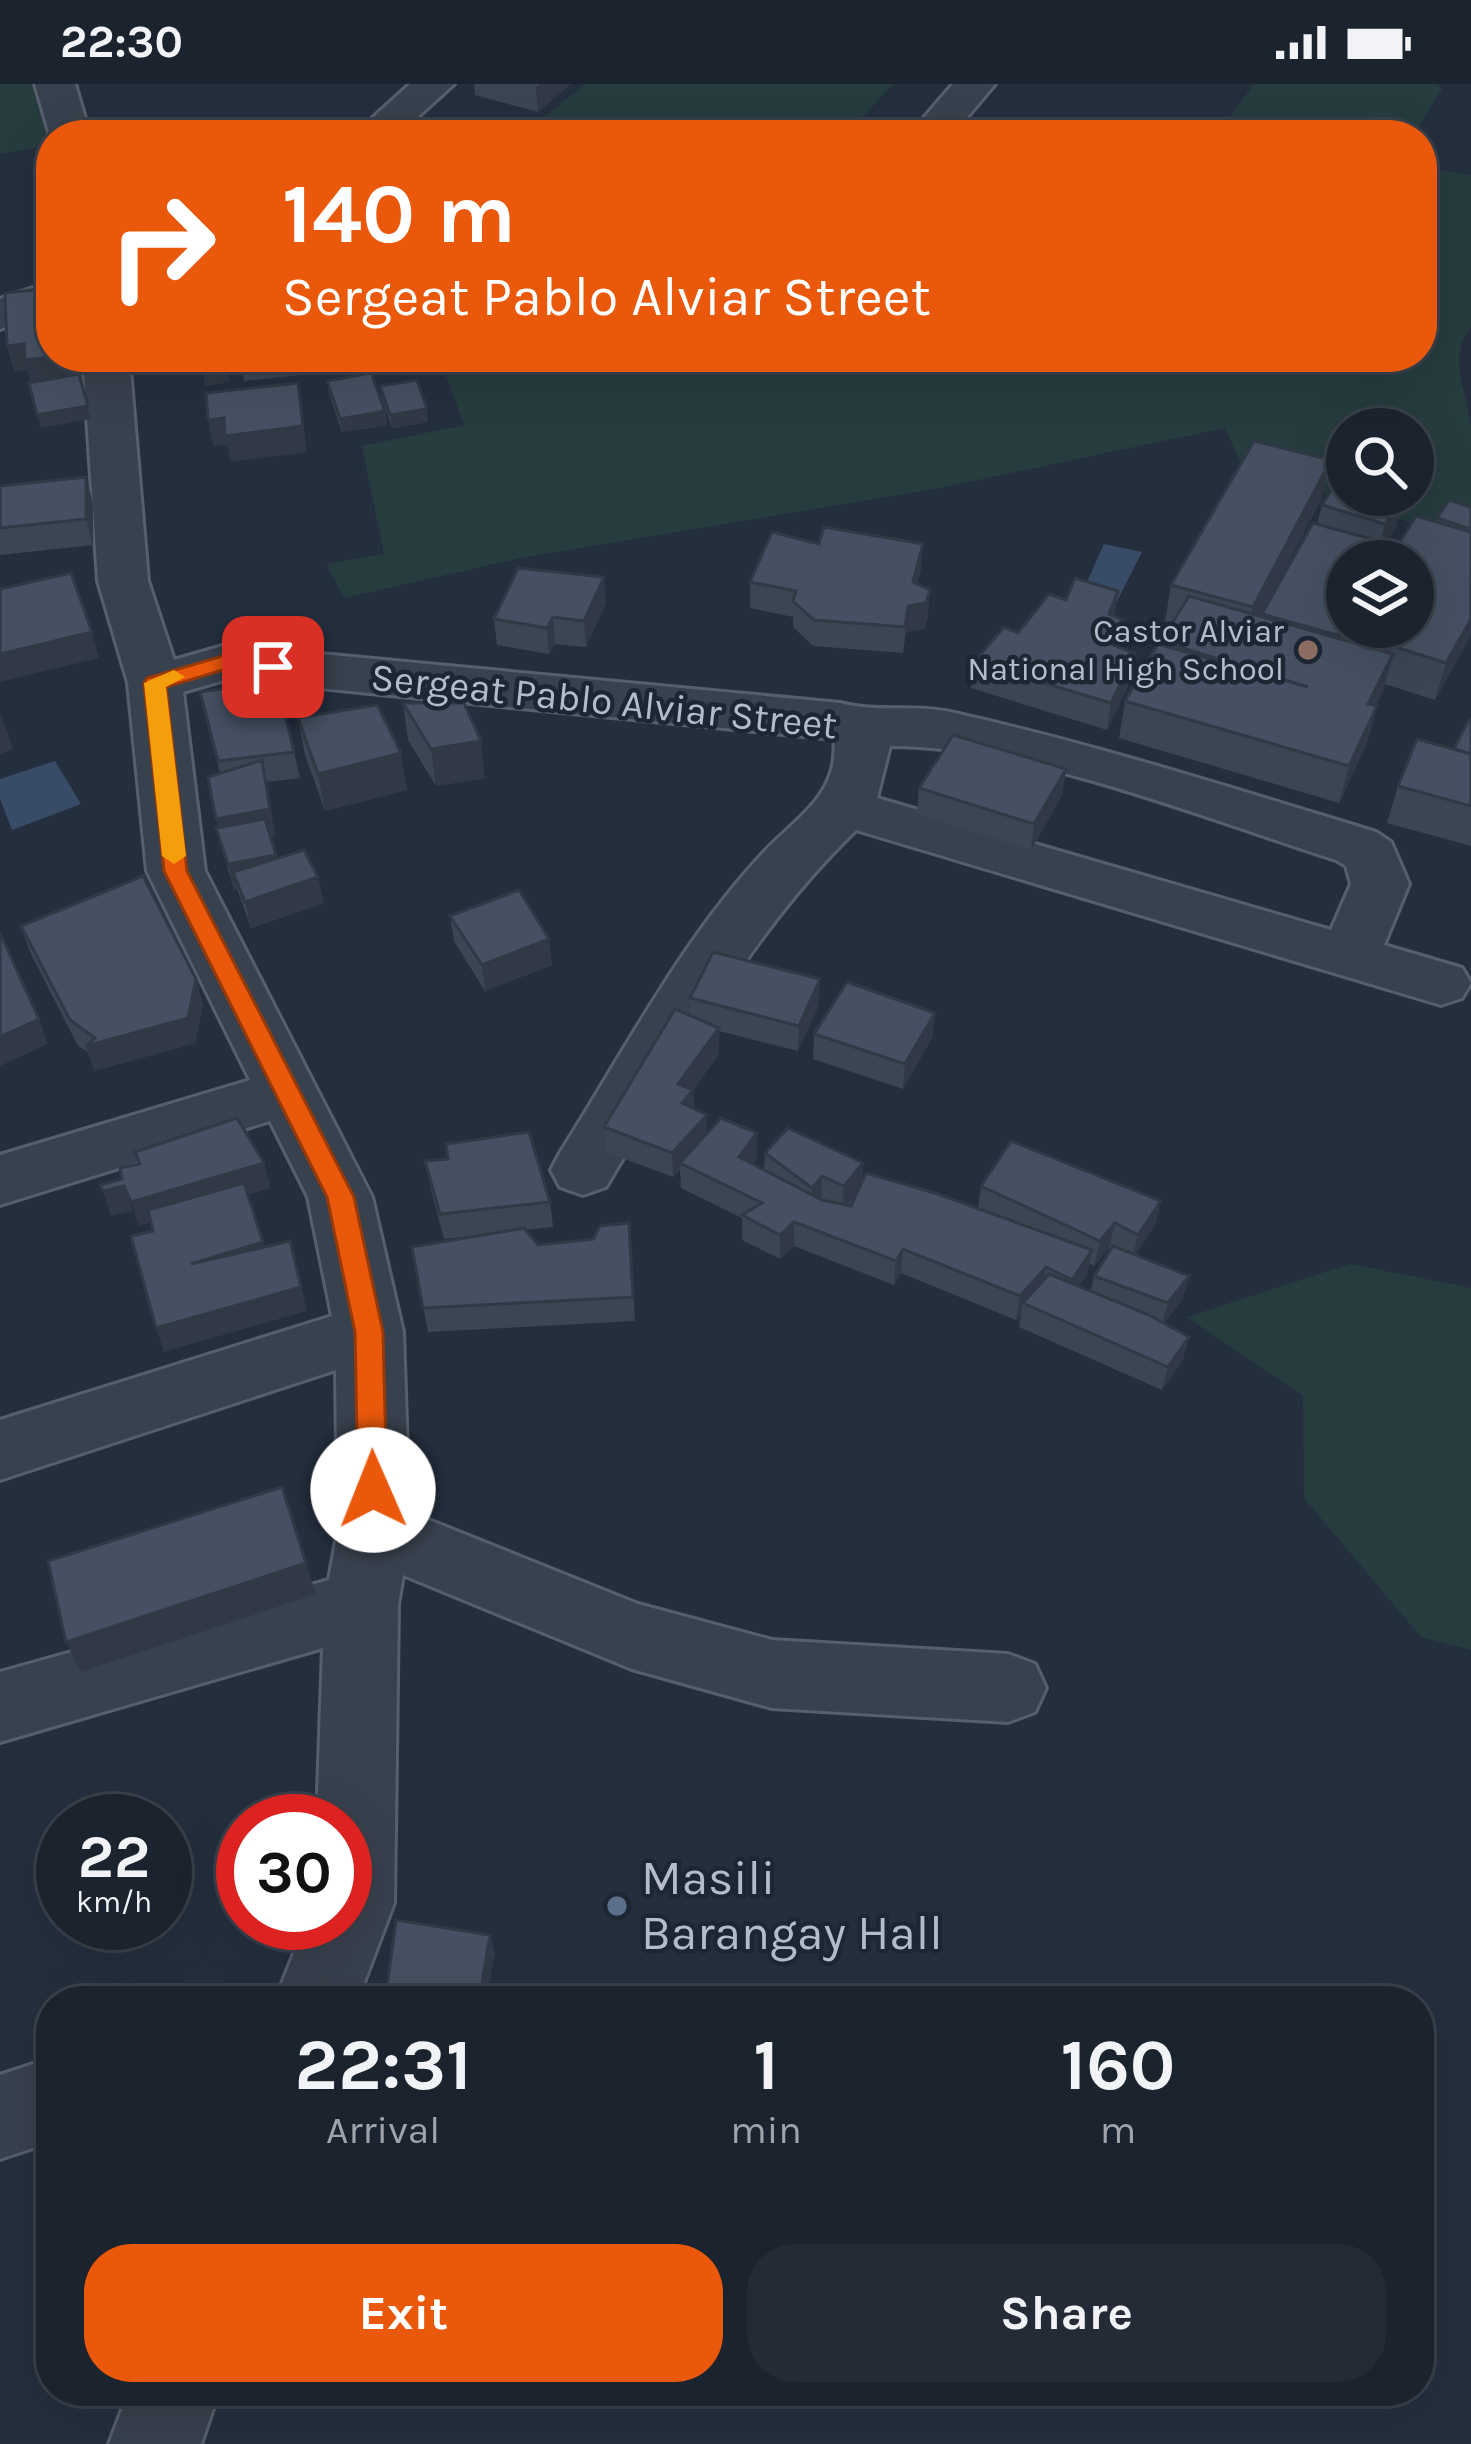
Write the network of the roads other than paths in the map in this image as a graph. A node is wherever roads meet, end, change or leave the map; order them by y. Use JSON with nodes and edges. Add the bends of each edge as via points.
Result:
{"nodes":[{"id":1,"x":55,"y":84,"type":"edge"},
{"id":2,"x":434,"y":84,"type":"edge"},
{"id":3,"x":975,"y":84,"type":"edge"},
{"id":4,"x":65,"y":120,"type":"edge"},
{"id":5,"x":391,"y":120,"type":"edge"},
{"id":6,"x":943,"y":120,"type":"edge"},
{"id":7,"x":36,"y":301,"type":"edge"},
{"id":8,"x":0,"y":315,"type":"edge"},
{"id":9,"x":106,"y":372,"type":"edge"},
{"id":10,"x":154,"y":683,"type":"junction"},
{"id":11,"x":856,"y":728,"type":"junction"},
{"id":12,"x":846,"y":808,"type":"junction"},
{"id":13,"x":1348,"y":959,"type":"junction"},
{"id":14,"x":1441,"y":983,"type":"dead end"},
{"id":15,"x":286,"y":1093,"type":"junction"},
{"id":16,"x":583,"y":1170,"type":"dead end"},
{"id":17,"x":0,"y":1180,"type":"edge"},
{"id":18,"x":369,"y":1332,"type":"junction"},
{"id":19,"x":0,"y":1450,"type":"edge"},
{"id":20,"x":374,"y":1530,"type":"junction"},
{"id":21,"x":361,"y":1604,"type":"junction"},
{"id":22,"x":1008,"y":1688,"type":"dead end"},
{"id":23,"x":0,"y":1707,"type":"edge"},
{"id":24,"x":322,"y":1986,"type":"edge"},
{"id":25,"x":36,"y":2105,"type":"edge"},
{"id":26,"x":0,"y":2116,"type":"edge"},
{"id":27,"x":169,"y":2406,"type":"edge"},
{"id":28,"x":155,"y":2444,"type":"edge"}],
"edges":[{"from":1,"to":4,"type":"street"},
{"from":2,"to":5,"type":"street"},
{"from":3,"to":6,"type":"street"},
{"from":7,"to":8,"type":"street"},
{"from":9,"to":10,"type":"street","via":[[103,584]]},
{"from":10,"to":11,"type":"street","name":"Sergeat Pablo Alviar Street","via":[[226,662]]},
{"from":10,"to":15,"type":"street","via":[[176,871]]},
{"from":11,"to":12,"type":"street","name":"Sergeat Pablo Alviar Street","via":[[863,744]]},
{"from":11,"to":13,"type":"street","via":[[942,728],[1116,771],[1356,846],[1371,856],[1379,884]]},
{"from":12,"to":13,"type":"street"},
{"from":12,"to":16,"type":"street","via":[[783,867],[710,965]]},
{"from":13,"to":14,"type":"street"},
{"from":15,"to":17,"type":"street"},
{"from":15,"to":18,"type":"street","via":[[340,1197]]},
{"from":18,"to":19,"type":"street"},
{"from":18,"to":20,"type":"street"},
{"from":20,"to":21,"type":"street"},
{"from":20,"to":22,"type":"street","via":[[632,1636],[772,1674]]},
{"from":21,"to":23,"type":"street"},
{"from":21,"to":24,"type":"street","via":[[354,1903]]},
{"from":25,"to":26,"type":"street"},
{"from":27,"to":28,"type":"street"}]}
